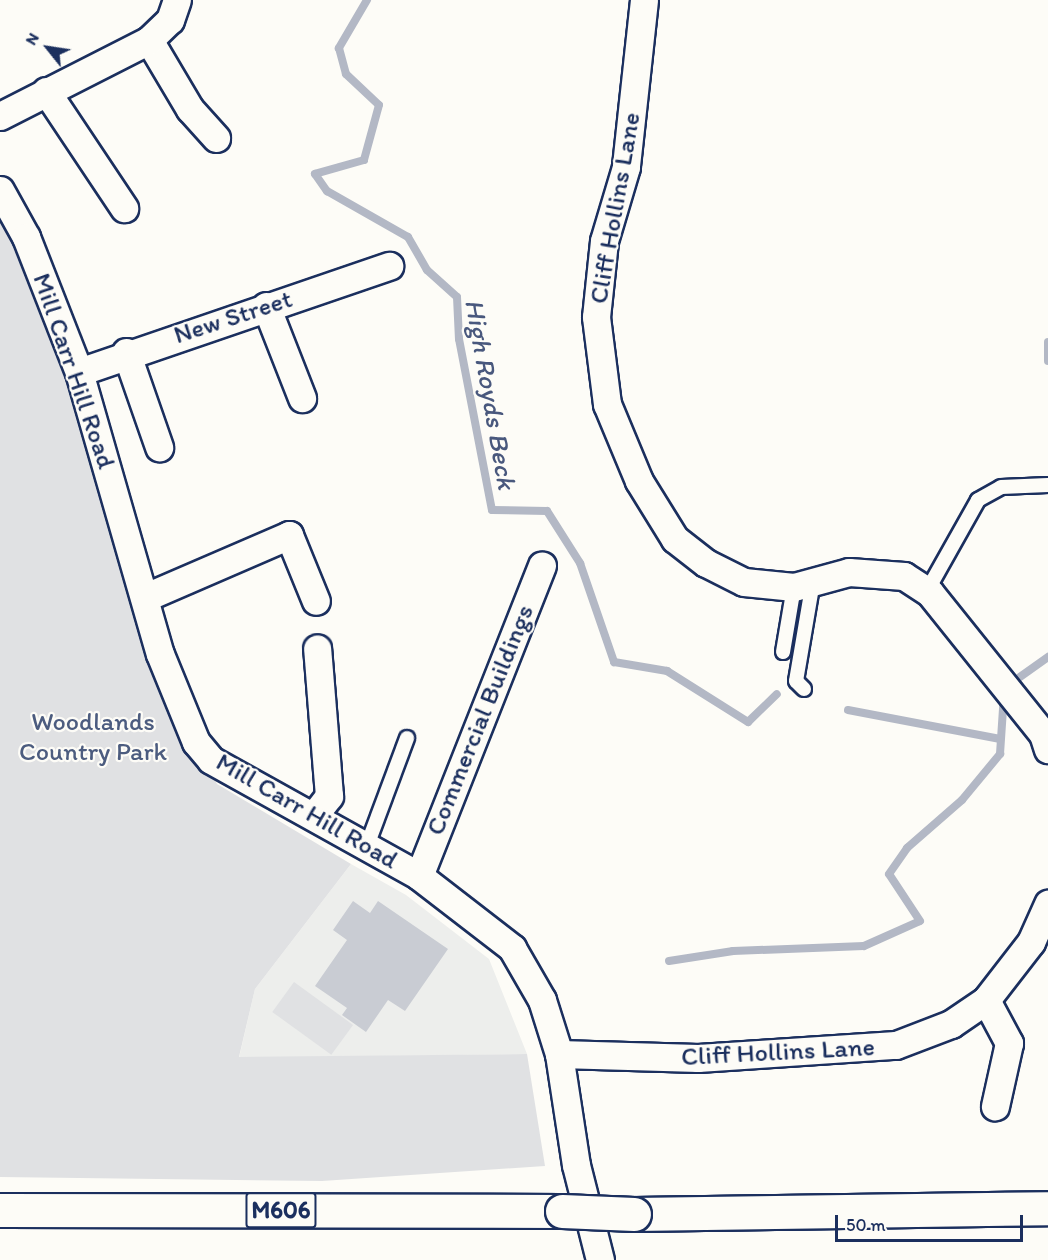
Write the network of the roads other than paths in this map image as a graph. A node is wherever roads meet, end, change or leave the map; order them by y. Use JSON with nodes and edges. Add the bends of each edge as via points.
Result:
{"nodes":[{"id":1,"x":177,"y":0,"type":"edge"},
{"id":2,"x":644,"y":0,"type":"edge"},
{"id":3,"x":149,"y":40,"type":"junction"},
{"id":4,"x":46,"y":91,"type":"junction"},
{"id":5,"x":0,"y":116,"type":"edge"},
{"id":6,"x":216,"y":138,"type":"dead end"},
{"id":7,"x":0,"y":190,"type":"edge"},
{"id":8,"x":124,"y":208,"type":"dead end"},
{"id":9,"x":389,"y":266,"type":"dead end"},
{"id":10,"x":266,"y":306,"type":"junction"},
{"id":11,"x":126,"y":352,"type":"junction"},
{"id":12,"x":79,"y":372,"type":"junction"},
{"id":13,"x":302,"y":398,"type":"dead end"},
{"id":14,"x":159,"y":447,"type":"dead end"},
{"id":15,"x":1048,"y":485,"type":"edge"},
{"id":16,"x":542,"y":565,"type":"dead end"},
{"id":17,"x":803,"y":584,"type":"junction"},
{"id":18,"x":927,"y":591,"type":"junction"},
{"id":19,"x":146,"y":597,"type":"junction"},
{"id":20,"x":316,"y":601,"type":"dead end"},
{"id":21,"x":317,"y":648,"type":"dead end"},
{"id":22,"x":783,"y":652,"type":"dead end"},
{"id":23,"x":804,"y":689,"type":"dead end"},
{"id":24,"x":407,"y":738,"type":"dead end"},
{"id":25,"x":1046,"y":741,"type":"edge"},
{"id":26,"x":315,"y":814,"type":"junction"},
{"id":27,"x":368,"y":843,"type":"junction"},
{"id":28,"x":419,"y":876,"type":"junction"},
{"id":29,"x":1048,"y":903,"type":"edge"},
{"id":30,"x":986,"y":1000,"type":"junction"},
{"id":31,"x":559,"y":1054,"type":"junction"},
{"id":32,"x":995,"y":1106,"type":"dead end"},
{"id":33,"x":1048,"y":1208,"type":"edge"},
{"id":34,"x":0,"y":1210,"type":"edge"},
{"id":35,"x":600,"y":1260,"type":"edge"}],
"edges":[{"from":1,"to":3,"type":"street","via":[[170,20]]},
{"from":2,"to":17,"type":"street","name":"Cliff Hollins Lane","via":[[626,167],[604,241],[596,317],[607,404],[639,481],[675,539],[706,563],[744,582]]},
{"from":3,"to":4,"type":"street"},
{"from":3,"to":6,"type":"street","via":[[190,109]]},
{"from":4,"to":5,"type":"street"},
{"from":4,"to":8,"type":"street"},
{"from":7,"to":12,"type":"street","name":"Mill Carr Hill Road","via":[[26,237]]},
{"from":9,"to":10,"type":"street","name":"New Street"},
{"from":10,"to":11,"type":"street","name":"New Street"},
{"from":10,"to":13,"type":"street"},
{"from":11,"to":12,"type":"street","name":"New Street"},
{"from":11,"to":14,"type":"street"},
{"from":12,"to":19,"type":"street","name":"Mill Carr Hill Road"},
{"from":15,"to":18,"type":"lane","via":[[1001,487],[978,500]]},
{"from":16,"to":28,"type":"street","name":"Commercial Buildings"},
{"from":17,"to":18,"type":"street","name":"Cliff Hollins Lane","via":[[849,572],[904,576]]},
{"from":17,"to":22,"type":"lane"},
{"from":17,"to":23,"type":"lane","via":[[796,681]]},
{"from":18,"to":25,"type":"street","name":"Cliff Hollins Lane","via":[[1001,679]]},
{"from":19,"to":20,"type":"street","via":[[289,535]]},
{"from":19,"to":26,"type":"street","name":"Mill Carr Hill Road","via":[[160,654],[196,742],[211,760]]},
{"from":21,"to":26,"type":"street","via":[[329,796]]},
{"from":24,"to":27,"type":"lane"},
{"from":26,"to":27,"type":"street","name":"Mill Carr Hill Road"},
{"from":27,"to":28,"type":"street","name":"Mill Carr Hill Road"},
{"from":28,"to":31,"type":"street","name":"Mill Carr Hill Road","via":[[512,948],[542,1000]]},
{"from":29,"to":30,"type":"street","name":"Cliff Hollins Lane","via":[[1031,942]]},
{"from":30,"to":31,"type":"street","name":"Cliff Hollins Lane","via":[[951,1024],[896,1045],[698,1058]]},
{"from":30,"to":32,"type":"street","via":[[1009,1043]]},
{"from":31,"to":35,"type":"street","name":"Mill Carr Hill Road","via":[[576,1166]]},
{"from":33,"to":34,"type":"highway","number":"M606","bridge":true,"via":[[634,1214]]}]}
